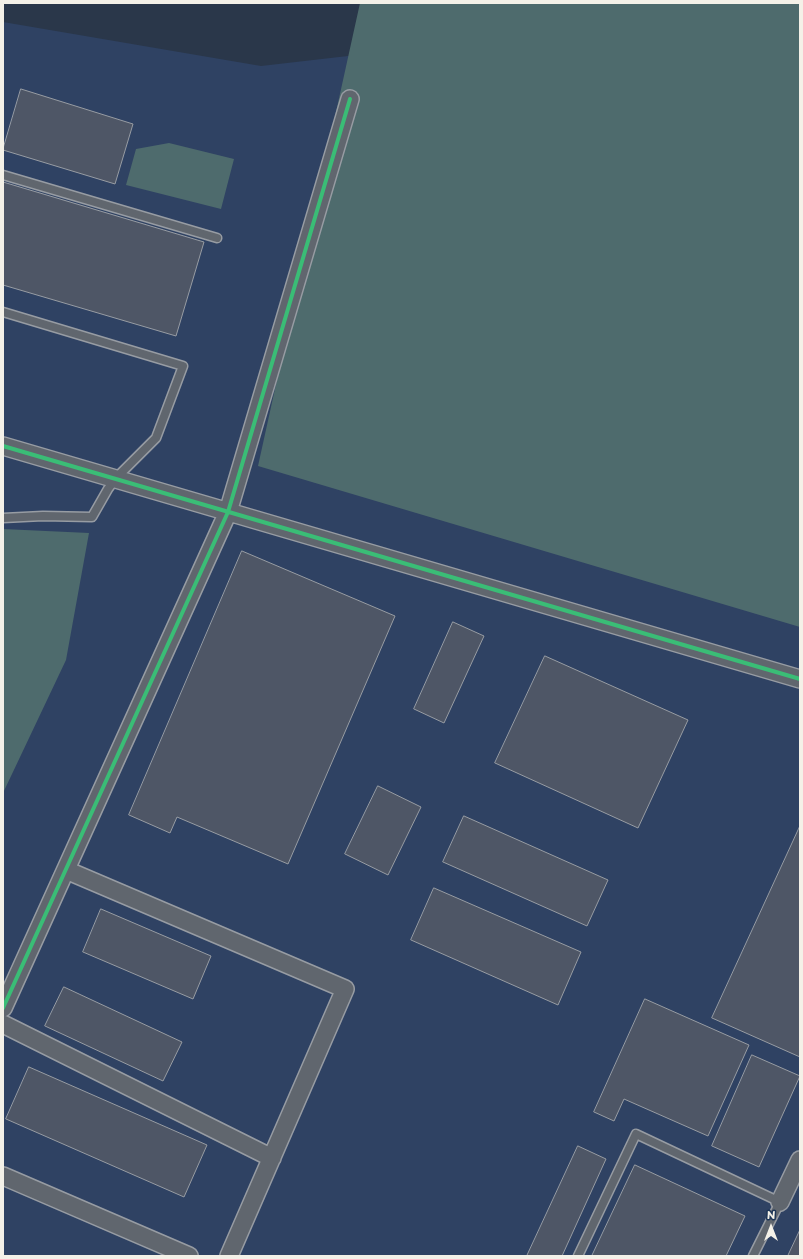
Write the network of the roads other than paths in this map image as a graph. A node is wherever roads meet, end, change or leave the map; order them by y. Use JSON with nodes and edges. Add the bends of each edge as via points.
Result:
{"nodes":[{"id":1,"x":350,"y":99,"type":"dead end"},
{"id":2,"x":3,"y":174,"type":"edge"},
{"id":3,"x":217,"y":238,"type":"dead end"},
{"id":4,"x":3,"y":312,"type":"edge"},
{"id":5,"x":3,"y":446,"type":"edge"},
{"id":6,"x":116,"y":478,"type":"junction"},
{"id":7,"x":228,"y":512,"type":"junction"},
{"id":8,"x":3,"y":518,"type":"edge"},
{"id":9,"x":800,"y":679,"type":"edge"},
{"id":10,"x":66,"y":870,"type":"junction"},
{"id":11,"x":3,"y":1008,"type":"edge"},
{"id":12,"x":3,"y":1024,"type":"edge"},
{"id":13,"x":272,"y":1158,"type":"junction"},
{"id":14,"x":800,"y":1160,"type":"edge"},
{"id":15,"x":3,"y":1176,"type":"edge"},
{"id":16,"x":780,"y":1202,"type":"junction"},
{"id":17,"x":189,"y":1256,"type":"edge"},
{"id":18,"x":229,"y":1256,"type":"edge"},
{"id":19,"x":578,"y":1256,"type":"edge"},
{"id":20,"x":753,"y":1256,"type":"edge"}],
"edges":[{"from":1,"to":7,"type":"street"},
{"from":2,"to":3,"type":"lane"},
{"from":4,"to":6,"type":"lane","via":[[183,366],[156,438]]},
{"from":5,"to":6,"type":"street"},
{"from":6,"to":7,"type":"street"},
{"from":6,"to":8,"type":"lane","via":[[92,517]]},
{"from":7,"to":9,"type":"street"},
{"from":7,"to":10,"type":"street"},
{"from":10,"to":11,"type":"street"},
{"from":10,"to":13,"type":"street","via":[[345,989]]},
{"from":12,"to":13,"type":"street"},
{"from":13,"to":18,"type":"street"},
{"from":14,"to":16,"type":"street"},
{"from":15,"to":17,"type":"street"},
{"from":16,"to":19,"type":"lane","via":[[636,1134]]},
{"from":16,"to":20,"type":"lane"}]}
